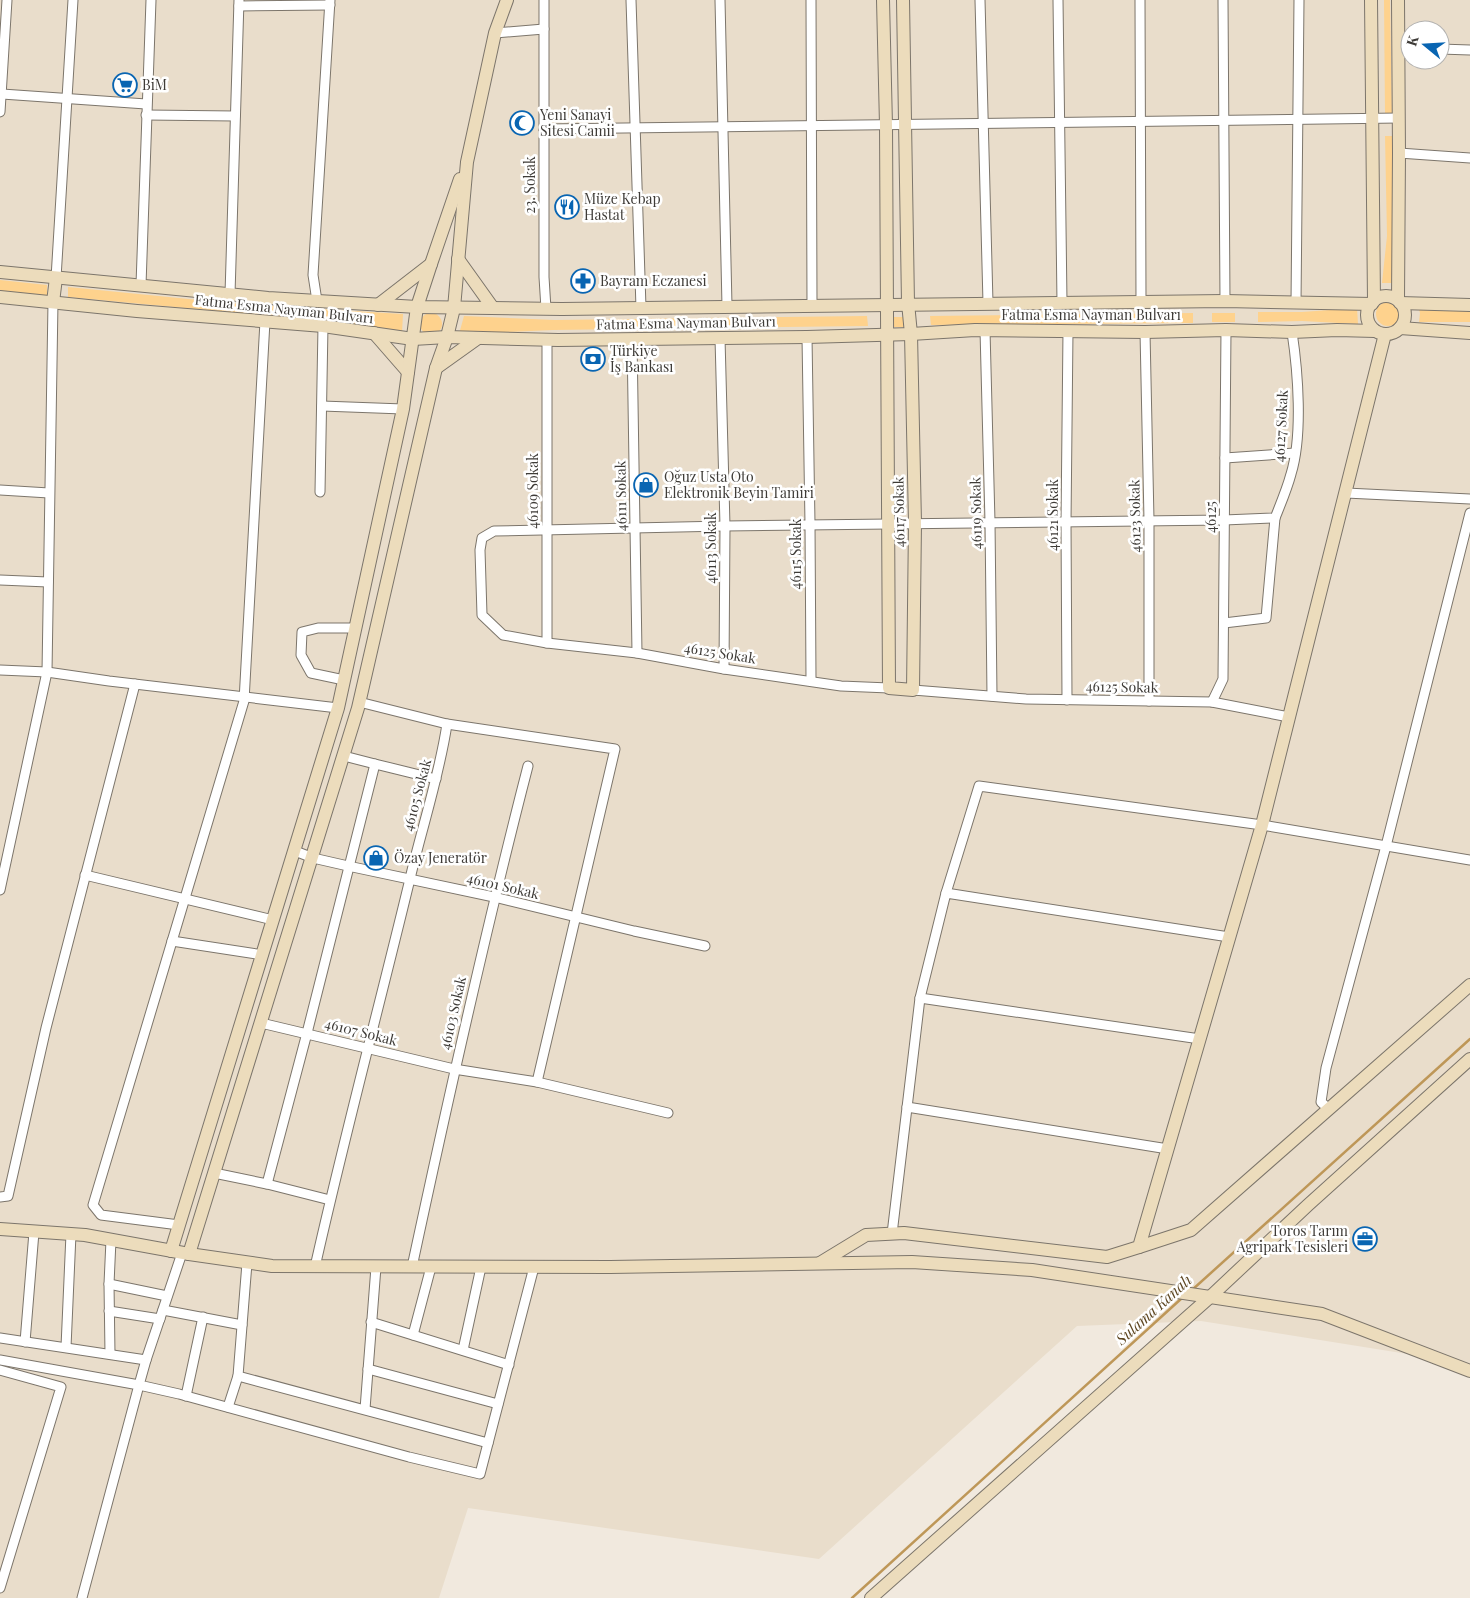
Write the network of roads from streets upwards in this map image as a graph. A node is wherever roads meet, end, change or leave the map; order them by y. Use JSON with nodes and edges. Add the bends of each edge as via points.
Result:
{"nodes":[{"id":1,"x":7,"y":0,"type":"edge"},
{"id":2,"x":73,"y":0,"type":"edge"},
{"id":3,"x":151,"y":0,"type":"edge"},
{"id":4,"x":507,"y":0,"type":"edge"},
{"id":5,"x":544,"y":0,"type":"edge"},
{"id":6,"x":631,"y":0,"type":"edge"},
{"id":7,"x":720,"y":0,"type":"edge"},
{"id":8,"x":811,"y":0,"type":"edge"},
{"id":9,"x":883,"y":0,"type":"edge"},
{"id":10,"x":904,"y":0,"type":"edge"},
{"id":11,"x":980,"y":0,"type":"edge"},
{"id":12,"x":1058,"y":0,"type":"edge"},
{"id":13,"x":1140,"y":0,"type":"edge"},
{"id":14,"x":1223,"y":0,"type":"edge"},
{"id":15,"x":1299,"y":0,"type":"edge"},
{"id":16,"x":1370,"y":0,"type":"edge"},
{"id":17,"x":1398,"y":0,"type":"edge"},
{"id":18,"x":330,"y":2,"type":"edge"},
{"id":19,"x":239,"y":3,"type":"edge"},
{"id":20,"x":1401,"y":20,"type":"edge"},
{"id":21,"x":544,"y":29,"type":"junction"},
{"id":22,"x":496,"y":33,"type":"junction"},
{"id":23,"x":1450,"y":49,"type":"edge"},
{"id":24,"x":1470,"y":50,"type":"edge"},
{"id":25,"x":1402,"y":70,"type":"edge"},
{"id":26,"x":2,"y":94,"type":"junction"},
{"id":27,"x":68,"y":99,"type":"junction"},
{"id":28,"x":146,"y":104,"type":"junction"},
{"id":29,"x":0,"y":109,"type":"edge"},
{"id":30,"x":146,"y":115,"type":"junction"},
{"id":31,"x":235,"y":116,"type":"junction"},
{"id":32,"x":1372,"y":118,"type":"junction"},
{"id":33,"x":1399,"y":118,"type":"junction"},
{"id":34,"x":1298,"y":119,"type":"junction"},
{"id":35,"x":1224,"y":120,"type":"junction"},
{"id":36,"x":1140,"y":121,"type":"junction"},
{"id":37,"x":1060,"y":122,"type":"junction"},
{"id":38,"x":904,"y":124,"type":"junction"},
{"id":39,"x":983,"y":124,"type":"junction"},
{"id":40,"x":886,"y":125,"type":"junction"},
{"id":41,"x":811,"y":126,"type":"junction"},
{"id":42,"x":723,"y":127,"type":"junction"},
{"id":43,"x":635,"y":128,"type":"junction"},
{"id":44,"x":544,"y":129,"type":"junction"},
{"id":45,"x":1399,"y":154,"type":"junction"},
{"id":46,"x":1470,"y":158,"type":"edge"},
{"id":47,"x":467,"y":162,"type":"junction"},
{"id":48,"x":458,"y":259,"type":"junction"},
{"id":49,"x":431,"y":264,"type":"junction"},
{"id":50,"x":0,"y":272,"type":"edge"},
{"id":51,"x":56,"y":278,"type":"junction"},
{"id":52,"x":141,"y":285,"type":"junction"},
{"id":53,"x":230,"y":294,"type":"junction"},
{"id":54,"x":0,"y":297,"type":"edge"},
{"id":55,"x":318,"y":301,"type":"junction"},
{"id":56,"x":1225,"y":301,"type":"junction"},
{"id":57,"x":1399,"y":301,"type":"junction"},
{"id":58,"x":53,"y":302,"type":"junction"},
{"id":59,"x":1062,"y":302,"type":"junction"},
{"id":60,"x":1141,"y":302,"type":"junction"},
{"id":61,"x":1373,"y":302,"type":"junction"},
{"id":62,"x":908,"y":303,"type":"junction"},
{"id":63,"x":988,"y":303,"type":"junction"},
{"id":64,"x":1296,"y":303,"type":"junction"},
{"id":65,"x":887,"y":304,"type":"junction"},
{"id":66,"x":378,"y":305,"type":"junction"},
{"id":67,"x":1470,"y":305,"type":"edge"},
{"id":68,"x":727,"y":306,"type":"junction"},
{"id":69,"x":812,"y":306,"type":"junction"},
{"id":70,"x":417,"y":307,"type":"junction"},
{"id":71,"x":454,"y":308,"type":"junction"},
{"id":72,"x":493,"y":308,"type":"junction"},
{"id":73,"x":641,"y":308,"type":"junction"},
{"id":74,"x":546,"y":309,"type":"junction"},
{"id":75,"x":265,"y":321,"type":"junction"},
{"id":76,"x":323,"y":326,"type":"junction"},
{"id":77,"x":1400,"y":328,"type":"junction"},
{"id":78,"x":984,"y":330,"type":"junction"},
{"id":79,"x":1226,"y":330,"type":"junction"},
{"id":80,"x":1068,"y":331,"type":"junction"},
{"id":81,"x":1145,"y":332,"type":"junction"},
{"id":82,"x":1292,"y":332,"type":"junction"},
{"id":83,"x":1380,"y":332,"type":"junction"},
{"id":84,"x":374,"y":333,"type":"junction"},
{"id":85,"x":1470,"y":333,"type":"edge"},
{"id":86,"x":911,"y":334,"type":"junction"},
{"id":87,"x":886,"y":335,"type":"junction"},
{"id":88,"x":447,"y":337,"type":"junction"},
{"id":89,"x":807,"y":337,"type":"junction"},
{"id":90,"x":478,"y":338,"type":"junction"},
{"id":91,"x":720,"y":338,"type":"junction"},
{"id":92,"x":412,"y":339,"type":"junction"},
{"id":93,"x":632,"y":339,"type":"junction"},
{"id":94,"x":547,"y":340,"type":"junction"},
{"id":95,"x":436,"y":368,"type":"junction"},
{"id":96,"x":408,"y":372,"type":"junction"},
{"id":97,"x":322,"y":406,"type":"junction"},
{"id":98,"x":403,"y":409,"type":"junction"},
{"id":99,"x":1295,"y":453,"type":"junction"},
{"id":100,"x":1225,"y":458,"type":"junction"},
{"id":101,"x":0,"y":490,"type":"edge"},
{"id":102,"x":320,"y":492,"type":"dead end"},
{"id":103,"x":49,"y":493,"type":"junction"},
{"id":104,"x":1346,"y":493,"type":"junction"},
{"id":105,"x":1470,"y":499,"type":"edge"},
{"id":106,"x":1470,"y":513,"type":"edge"},
{"id":107,"x":1275,"y":518,"type":"junction"},
{"id":108,"x":1149,"y":520,"type":"junction"},
{"id":109,"x":1224,"y":520,"type":"junction"},
{"id":110,"x":990,"y":522,"type":"junction"},
{"id":111,"x":1066,"y":522,"type":"junction"},
{"id":112,"x":888,"y":523,"type":"junction"},
{"id":113,"x":915,"y":523,"type":"junction"},
{"id":114,"x":810,"y":524,"type":"junction"},
{"id":115,"x":725,"y":526,"type":"junction"},
{"id":116,"x":636,"y":528,"type":"junction"},
{"id":117,"x":547,"y":530,"type":"junction"},
{"id":118,"x":0,"y":580,"type":"edge"},
{"id":119,"x":48,"y":582,"type":"junction"},
{"id":120,"x":1224,"y":623,"type":"junction"},
{"id":121,"x":355,"y":628,"type":"junction"},
{"id":122,"x":547,"y":643,"type":"junction"},
{"id":123,"x":637,"y":653,"type":"junction"},
{"id":124,"x":724,"y":668,"type":"junction"},
{"id":125,"x":0,"y":670,"type":"edge"},
{"id":126,"x":47,"y":672,"type":"junction"},
{"id":127,"x":344,"y":680,"type":"junction"},
{"id":128,"x":810,"y":680,"type":"junction"},
{"id":129,"x":135,"y":684,"type":"junction"},
{"id":130,"x":889,"y":688,"type":"junction"},
{"id":131,"x":913,"y":690,"type":"junction"},
{"id":132,"x":992,"y":696,"type":"junction"},
{"id":133,"x":244,"y":697,"type":"junction"},
{"id":134,"x":1068,"y":700,"type":"junction"},
{"id":135,"x":1149,"y":700,"type":"junction"},
{"id":136,"x":359,"y":702,"type":"junction"},
{"id":137,"x":1212,"y":702,"type":"junction"},
{"id":138,"x":338,"y":708,"type":"junction"},
{"id":139,"x":1289,"y":717,"type":"junction"},
{"id":140,"x":447,"y":724,"type":"junction"},
{"id":141,"x":344,"y":756,"type":"junction"},
{"id":142,"x":375,"y":764,"type":"junction"},
{"id":143,"x":528,"y":766,"type":"dead end"},
{"id":144,"x":436,"y":779,"type":"junction"},
{"id":145,"x":1262,"y":825,"type":"junction"},
{"id":146,"x":1386,"y":846,"type":"junction"},
{"id":147,"x":295,"y":851,"type":"junction"},
{"id":148,"x":313,"y":858,"type":"junction"},
{"id":149,"x":1470,"y":860,"type":"edge"},
{"id":150,"x":348,"y":866,"type":"junction"},
{"id":151,"x":86,"y":875,"type":"junction"},
{"id":152,"x":410,"y":879,"type":"junction"},
{"id":153,"x":0,"y":890,"type":"edge"},
{"id":154,"x":946,"y":893,"type":"junction"},
{"id":155,"x":494,"y":897,"type":"junction"},
{"id":156,"x":186,"y":898,"type":"junction"},
{"id":157,"x":575,"y":916,"type":"junction"},
{"id":158,"x":274,"y":920,"type":"junction"},
{"id":159,"x":1229,"y":938,"type":"junction"},
{"id":160,"x":172,"y":941,"type":"junction"},
{"id":161,"x":705,"y":946,"type":"dead end"},
{"id":162,"x":263,"y":955,"type":"junction"},
{"id":163,"x":1470,"y":985,"type":"edge"},
{"id":164,"x":920,"y":998,"type":"junction"},
{"id":165,"x":261,"y":1022,"type":"junction"},
{"id":166,"x":307,"y":1033,"type":"junction"},
{"id":167,"x":1200,"y":1039,"type":"junction"},
{"id":168,"x":369,"y":1048,"type":"junction"},
{"id":169,"x":1470,"y":1059,"type":"edge"},
{"id":170,"x":454,"y":1069,"type":"junction"},
{"id":171,"x":537,"y":1082,"type":"junction"},
{"id":172,"x":907,"y":1107,"type":"junction"},
{"id":173,"x":1329,"y":1109,"type":"junction"},
{"id":174,"x":668,"y":1113,"type":"dead end"},
{"id":175,"x":1168,"y":1149,"type":"junction"},
{"id":176,"x":214,"y":1173,"type":"junction"},
{"id":177,"x":267,"y":1184,"type":"junction"},
{"id":178,"x":0,"y":1196,"type":"edge"},
{"id":179,"x":330,"y":1200,"type":"junction"},
{"id":180,"x":179,"y":1225,"type":"junction"},
{"id":181,"x":0,"y":1229,"type":"edge"},
{"id":182,"x":34,"y":1232,"type":"junction"},
{"id":183,"x":71,"y":1234,"type":"junction"},
{"id":184,"x":892,"y":1234,"type":"junction"},
{"id":185,"x":111,"y":1240,"type":"junction"},
{"id":186,"x":1139,"y":1247,"type":"junction"},
{"id":187,"x":181,"y":1253,"type":"junction"},
{"id":188,"x":247,"y":1263,"type":"junction"},
{"id":189,"x":820,"y":1263,"type":"junction"},
{"id":190,"x":315,"y":1267,"type":"junction"},
{"id":191,"x":376,"y":1267,"type":"junction"},
{"id":192,"x":412,"y":1267,"type":"junction"},
{"id":193,"x":431,"y":1267,"type":"junction"},
{"id":194,"x":482,"y":1267,"type":"junction"},
{"id":195,"x":534,"y":1267,"type":"junction"},
{"id":196,"x":109,"y":1284,"type":"junction"},
{"id":197,"x":167,"y":1296,"type":"junction"},
{"id":198,"x":1210,"y":1297,"type":"junction"},
{"id":199,"x":109,"y":1311,"type":"junction"},
{"id":200,"x":161,"y":1314,"type":"junction"},
{"id":201,"x":203,"y":1317,"type":"junction"},
{"id":202,"x":372,"y":1322,"type":"junction"},
{"id":203,"x":242,"y":1325,"type":"junction"},
{"id":204,"x":413,"y":1335,"type":"junction"},
{"id":205,"x":0,"y":1338,"type":"edge"},
{"id":206,"x":25,"y":1342,"type":"junction"},
{"id":207,"x":66,"y":1348,"type":"junction"},
{"id":208,"x":462,"y":1350,"type":"junction"},
{"id":209,"x":110,"y":1354,"type":"junction"},
{"id":210,"x":0,"y":1360,"type":"edge"},
{"id":211,"x":146,"y":1360,"type":"junction"},
{"id":212,"x":509,"y":1365,"type":"junction"},
{"id":213,"x":368,"y":1369,"type":"junction"},
{"id":214,"x":0,"y":1370,"type":"edge"},
{"id":215,"x":1470,"y":1371,"type":"edge"},
{"id":216,"x":238,"y":1376,"type":"junction"},
{"id":217,"x":139,"y":1385,"type":"junction"},
{"id":218,"x":186,"y":1396,"type":"junction"},
{"id":219,"x":498,"y":1404,"type":"junction"},
{"id":220,"x":228,"y":1407,"type":"junction"},
{"id":221,"x":365,"y":1409,"type":"junction"},
{"id":222,"x":488,"y":1443,"type":"junction"},
{"id":223,"x":0,"y":1588,"type":"edge"},
{"id":224,"x":82,"y":1598,"type":"edge"},
{"id":225,"x":872,"y":1598,"type":"edge"}],
"edges":[{"from":1,"to":26,"type":"street"},
{"from":2,"to":27,"type":"street"},
{"from":3,"to":28,"type":"street"},
{"from":4,"to":22,"type":"street"},
{"from":5,"to":21,"type":"street","name":"23. Sokak"},
{"from":6,"to":43,"type":"street"},
{"from":7,"to":42,"type":"street"},
{"from":8,"to":41,"type":"street"},
{"from":9,"to":40,"type":"street","name":"46117 Sokak"},
{"from":10,"to":38,"type":"street","name":"46117 Sokak"},
{"from":11,"to":39,"type":"street"},
{"from":12,"to":37,"type":"street"},
{"from":13,"to":36,"type":"street"},
{"from":14,"to":35,"type":"street"},
{"from":15,"to":34,"type":"street"},
{"from":16,"to":32,"type":"street"},
{"from":17,"to":20,"type":"street"},
{"from":18,"to":19,"type":"street"},
{"from":18,"to":55,"type":"street","via":[[313,274]]},
{"from":19,"to":31,"type":"street"},
{"from":21,"to":22,"type":"street"},
{"from":21,"to":44,"type":"street","name":"23. Sokak"},
{"from":22,"to":47,"type":"street"},
{"from":23,"to":24,"type":"street"},
{"from":25,"to":33,"type":"street"},
{"from":26,"to":27,"type":"street"},
{"from":26,"to":29,"type":"street"},
{"from":27,"to":28,"type":"street"},
{"from":27,"to":51,"type":"street"},
{"from":28,"to":30,"type":"street"},
{"from":30,"to":31,"type":"street"},
{"from":30,"to":52,"type":"street"},
{"from":31,"to":53,"type":"street"},
{"from":32,"to":33,"type":"street"},
{"from":32,"to":34,"type":"street"},
{"from":32,"to":61,"type":"street"},
{"from":33,"to":45,"type":"street"},
{"from":34,"to":35,"type":"street"},
{"from":34,"to":64,"type":"street"},
{"from":35,"to":36,"type":"street"},
{"from":35,"to":56,"type":"street"},
{"from":36,"to":37,"type":"street"},
{"from":36,"to":60,"type":"street"},
{"from":37,"to":39,"type":"street"},
{"from":37,"to":59,"type":"street"},
{"from":38,"to":39,"type":"street"},
{"from":38,"to":40,"type":"street"},
{"from":38,"to":62,"type":"street","name":"46117 Sokak"},
{"from":39,"to":63,"type":"street"},
{"from":40,"to":41,"type":"street"},
{"from":40,"to":65,"type":"street","name":"46117 Sokak"},
{"from":41,"to":42,"type":"street"},
{"from":41,"to":69,"type":"street"},
{"from":42,"to":43,"type":"street"},
{"from":42,"to":68,"type":"street"},
{"from":43,"to":44,"type":"street"},
{"from":43,"to":73,"type":"street"},
{"from":44,"to":74,"type":"street","name":"23. Sokak"},
{"from":45,"to":46,"type":"street"},
{"from":45,"to":57,"type":"street"},
{"from":47,"to":48,"type":"street"},
{"from":47,"to":49,"type":"street"},
{"from":48,"to":71,"type":"street"},
{"from":48,"to":72,"type":"street"},
{"from":49,"to":66,"type":"street"},
{"from":49,"to":70,"type":"street"},
{"from":50,"to":51,"type":"street","name":"Fatma Esma Nayman Bulvarı"},
{"from":51,"to":52,"type":"street","name":"Fatma Esma Nayman Bulvarı"},
{"from":51,"to":58,"type":"street"},
{"from":52,"to":53,"type":"street","name":"Fatma Esma Nayman Bulvarı"},
{"from":53,"to":55,"type":"street","name":"Fatma Esma Nayman Bulvarı"},
{"from":54,"to":58,"type":"street","name":"Fatma Esma Nayman Bulvarı"},
{"from":55,"to":66,"type":"street","name":"Fatma Esma Nayman Bulvarı"},
{"from":56,"to":60,"type":"street","name":"Fatma Esma Nayman Bulvarı"},
{"from":56,"to":64,"type":"street","name":"Fatma Esma Nayman Bulvarı"},
{"from":57,"to":61,"type":"street","via":[[1386,297]]},
{"from":57,"to":67,"type":"street"},
{"from":57,"to":77,"type":"street","via":[[1405,312]]},
{"from":58,"to":75,"type":"street","name":"Fatma Esma Nayman Bulvarı"},
{"from":58,"to":103,"type":"street"},
{"from":59,"to":60,"type":"street","name":"Fatma Esma Nayman Bulvarı"},
{"from":59,"to":63,"type":"street","name":"Fatma Esma Nayman Bulvarı"},
{"from":61,"to":64,"type":"street","name":"Fatma Esma Nayman Bulvarı"},
{"from":61,"to":83,"type":"street","via":[[1368,315],[1371,326]]},
{"from":62,"to":63,"type":"street","name":"Fatma Esma Nayman Bulvarı"},
{"from":62,"to":65,"type":"street","name":"Fatma Esma Nayman Bulvarı"},
{"from":62,"to":86,"type":"street","name":"46117 Sokak"},
{"from":65,"to":69,"type":"street","name":"Fatma Esma Nayman Bulvarı"},
{"from":65,"to":87,"type":"street","name":"46117 Sokak"},
{"from":66,"to":70,"type":"street","name":"Fatma Esma Nayman Bulvarı"},
{"from":68,"to":69,"type":"street","name":"Fatma Esma Nayman Bulvarı"},
{"from":68,"to":73,"type":"street","name":"Fatma Esma Nayman Bulvarı"},
{"from":70,"to":71,"type":"street","name":"Fatma Esma Nayman Bulvarı"},
{"from":70,"to":92,"type":"street"},
{"from":71,"to":72,"type":"street","name":"Fatma Esma Nayman Bulvarı"},
{"from":71,"to":88,"type":"street"},
{"from":72,"to":74,"type":"street","name":"Fatma Esma Nayman Bulvarı"},
{"from":73,"to":74,"type":"street","name":"Fatma Esma Nayman Bulvarı"},
{"from":75,"to":76,"type":"street","name":"Fatma Esma Nayman Bulvarı"},
{"from":75,"to":133,"type":"street"},
{"from":76,"to":84,"type":"street","name":"Fatma Esma Nayman Bulvarı"},
{"from":76,"to":97,"type":"street"},
{"from":77,"to":83,"type":"street","via":[[1390,334]]},
{"from":77,"to":85,"type":"street"},
{"from":78,"to":80,"type":"street","name":"Fatma Esma Nayman Bulvarı"},
{"from":78,"to":86,"type":"street","name":"Fatma Esma Nayman Bulvarı"},
{"from":78,"to":110,"type":"street","name":"46119 Sokak"},
{"from":79,"to":81,"type":"street","name":"Fatma Esma Nayman Bulvarı"},
{"from":79,"to":82,"type":"street","name":"Fatma Esma Nayman Bulvarı"},
{"from":79,"to":100,"type":"street","name":"46125"},
{"from":80,"to":81,"type":"street","name":"Fatma Esma Nayman Bulvarı"},
{"from":80,"to":111,"type":"street","name":"46121 Sokak"},
{"from":81,"to":108,"type":"street","name":"46123 Sokak"},
{"from":82,"to":83,"type":"street","name":"Fatma Esma Nayman Bulvarı"},
{"from":82,"to":99,"type":"street","name":"46127 Sokak","via":[[1298,408]]},
{"from":83,"to":104,"type":"street"},
{"from":84,"to":92,"type":"street","name":"Fatma Esma Nayman Bulvarı"},
{"from":84,"to":96,"type":"street"},
{"from":86,"to":87,"type":"street","name":"Fatma Esma Nayman Bulvarı"},
{"from":86,"to":113,"type":"street","name":"46117 Sokak"},
{"from":87,"to":89,"type":"street","name":"Fatma Esma Nayman Bulvarı"},
{"from":87,"to":112,"type":"street","name":"46117 Sokak"},
{"from":88,"to":90,"type":"street","name":"Fatma Esma Nayman Bulvarı"},
{"from":88,"to":92,"type":"street","name":"Fatma Esma Nayman Bulvarı"},
{"from":88,"to":95,"type":"street"},
{"from":89,"to":91,"type":"street","name":"Fatma Esma Nayman Bulvarı"},
{"from":89,"to":114,"type":"street","name":"46115 Sokak"},
{"from":90,"to":94,"type":"street","name":"Fatma Esma Nayman Bulvarı"},
{"from":90,"to":95,"type":"street"},
{"from":91,"to":93,"type":"street","name":"Fatma Esma Nayman Bulvarı"},
{"from":91,"to":115,"type":"street","name":"46113 Sokak"},
{"from":92,"to":96,"type":"street"},
{"from":93,"to":94,"type":"street","name":"Fatma Esma Nayman Bulvarı"},
{"from":93,"to":116,"type":"street","name":"46111 Sokak"},
{"from":94,"to":117,"type":"street","name":"46109 Sokak"},
{"from":95,"to":136,"type":"street"},
{"from":96,"to":98,"type":"street"},
{"from":97,"to":98,"type":"street"},
{"from":97,"to":102,"type":"street"},
{"from":98,"to":121,"type":"street"},
{"from":99,"to":100,"type":"street"},
{"from":99,"to":107,"type":"street","name":"46127 Sokak","via":[[1292,473]]},
{"from":100,"to":109,"type":"street","name":"46125"},
{"from":101,"to":103,"type":"street"},
{"from":103,"to":119,"type":"street"},
{"from":104,"to":105,"type":"street"},
{"from":104,"to":139,"type":"street"},
{"from":106,"to":146,"type":"street"},
{"from":107,"to":109,"type":"street"},
{"from":107,"to":120,"type":"street","name":"46127 Sokak","via":[[1266,618]]},
{"from":108,"to":109,"type":"street"},
{"from":108,"to":111,"type":"street"},
{"from":108,"to":135,"type":"street","name":"46123 Sokak"},
{"from":109,"to":120,"type":"street","name":"46125"},
{"from":110,"to":111,"type":"street"},
{"from":110,"to":113,"type":"street"},
{"from":110,"to":132,"type":"street","name":"46119 Sokak"},
{"from":111,"to":134,"type":"street","name":"46121 Sokak"},
{"from":112,"to":113,"type":"street"},
{"from":112,"to":114,"type":"street"},
{"from":112,"to":130,"type":"street","name":"46117 Sokak"},
{"from":113,"to":131,"type":"street","name":"46117 Sokak"},
{"from":114,"to":115,"type":"street"},
{"from":114,"to":128,"type":"street","name":"46115 Sokak"},
{"from":115,"to":116,"type":"street"},
{"from":115,"to":124,"type":"street","name":"46113 Sokak"},
{"from":116,"to":117,"type":"street"},
{"from":116,"to":123,"type":"street","name":"46111 Sokak"},
{"from":117,"to":122,"type":"street","name":"46109 Sokak"},
{"from":117,"to":122,"type":"street","name":"46125 Sokak","via":[[494,531],[482,538],[480,550],[482,615],[503,635]]},
{"from":118,"to":119,"type":"street"},
{"from":119,"to":126,"type":"street"},
{"from":120,"to":137,"type":"street","name":"46125","via":[[1223,679]]},
{"from":121,"to":127,"type":"street"},
{"from":121,"to":127,"type":"street","via":[[318,628],[302,632],[300,655],[311,673]]},
{"from":122,"to":123,"type":"street","name":"46125 Sokak"},
{"from":123,"to":124,"type":"street","name":"46125 Sokak"},
{"from":124,"to":128,"type":"street","name":"46125 Sokak"},
{"from":125,"to":126,"type":"street"},
{"from":126,"to":129,"type":"street"},
{"from":126,"to":153,"type":"street"},
{"from":127,"to":138,"type":"street"},
{"from":128,"to":130,"type":"street","name":"46125 Sokak","via":[[841,686]]},
{"from":129,"to":133,"type":"street"},
{"from":129,"to":151,"type":"street"},
{"from":130,"to":131,"type":"street"},
{"from":131,"to":132,"type":"street","name":"46125 Sokak"},
{"from":132,"to":134,"type":"street","name":"46125 Sokak"},
{"from":133,"to":138,"type":"street"},
{"from":133,"to":156,"type":"street"},
{"from":134,"to":135,"type":"street","name":"46125 Sokak"},
{"from":135,"to":137,"type":"street","name":"46125 Sokak"},
{"from":136,"to":140,"type":"street"},
{"from":136,"to":141,"type":"street"},
{"from":137,"to":139,"type":"street","name":"46125 Sokak"},
{"from":138,"to":147,"type":"street"},
{"from":139,"to":145,"type":"street"},
{"from":140,"to":144,"type":"street","name":"46105 Sokak"},
{"from":140,"to":157,"type":"street","via":[[615,749]]},
{"from":141,"to":142,"type":"street"},
{"from":141,"to":148,"type":"street"},
{"from":142,"to":144,"type":"street"},
{"from":142,"to":150,"type":"street"},
{"from":143,"to":155,"type":"street","name":"46103 Sokak"},
{"from":144,"to":152,"type":"street","name":"46105 Sokak"},
{"from":145,"to":146,"type":"street"},
{"from":145,"to":154,"type":"street","via":[[979,786]]},
{"from":145,"to":159,"type":"street"},
{"from":146,"to":149,"type":"street"},
{"from":146,"to":173,"type":"street","via":[[1326,1068],[1321,1102]]},
{"from":147,"to":148,"type":"street","name":"46101 Sokak"},
{"from":147,"to":158,"type":"street"},
{"from":148,"to":150,"type":"street","name":"46101 Sokak"},
{"from":148,"to":165,"type":"street"},
{"from":150,"to":152,"type":"street","name":"46101 Sokak"},
{"from":150,"to":166,"type":"street"},
{"from":151,"to":156,"type":"street"},
{"from":151,"to":178,"type":"street","via":[[46,1028],[8,1196]]},
{"from":152,"to":155,"type":"street","name":"46101 Sokak"},
{"from":152,"to":168,"type":"street","name":"46105 Sokak"},
{"from":154,"to":159,"type":"street"},
{"from":154,"to":164,"type":"street"},
{"from":155,"to":157,"type":"street","name":"46101 Sokak"},
{"from":155,"to":170,"type":"street","name":"46103 Sokak"},
{"from":156,"to":158,"type":"street"},
{"from":156,"to":160,"type":"street"},
{"from":157,"to":161,"type":"street","name":"46101 Sokak"},
{"from":157,"to":171,"type":"street"},
{"from":158,"to":162,"type":"street"},
{"from":159,"to":167,"type":"street"},
{"from":160,"to":162,"type":"street"},
{"from":160,"to":180,"type":"street","via":[[93,1205],[101,1214]]},
{"from":162,"to":180,"type":"street"},
{"from":163,"to":173,"type":"street"},
{"from":164,"to":167,"type":"street"},
{"from":164,"to":172,"type":"street"},
{"from":165,"to":166,"type":"street","name":"46107 Sokak"},
{"from":165,"to":176,"type":"street"},
{"from":166,"to":168,"type":"street","name":"46107 Sokak"},
{"from":166,"to":177,"type":"street"},
{"from":167,"to":175,"type":"street"},
{"from":168,"to":170,"type":"street","name":"46107 Sokak"},
{"from":168,"to":179,"type":"street","name":"46105 Sokak"},
{"from":169,"to":198,"type":"street"},
{"from":170,"to":171,"type":"street","name":"46107 Sokak"},
{"from":170,"to":192,"type":"street","name":"46103 Sokak"},
{"from":171,"to":174,"type":"street","name":"46107 Sokak"},
{"from":172,"to":175,"type":"street"},
{"from":172,"to":184,"type":"street"},
{"from":173,"to":186,"type":"street","via":[[1191,1230]]},
{"from":175,"to":186,"type":"street"},
{"from":176,"to":177,"type":"street"},
{"from":176,"to":187,"type":"street"},
{"from":177,"to":179,"type":"street"},
{"from":179,"to":190,"type":"street","name":"46105 Sokak"},
{"from":180,"to":187,"type":"street"},
{"from":181,"to":182,"type":"street"},
{"from":182,"to":183,"type":"street"},
{"from":182,"to":206,"type":"street"},
{"from":183,"to":185,"type":"street"},
{"from":183,"to":207,"type":"street"},
{"from":184,"to":186,"type":"street","via":[[1107,1256]]},
{"from":184,"to":189,"type":"street","via":[[866,1234]]},
{"from":185,"to":187,"type":"street"},
{"from":185,"to":196,"type":"street"},
{"from":187,"to":188,"type":"street"},
{"from":187,"to":197,"type":"street"},
{"from":188,"to":190,"type":"street"},
{"from":188,"to":203,"type":"street"},
{"from":189,"to":195,"type":"street"},
{"from":189,"to":198,"type":"street","via":[[912,1262],[1032,1270]]},
{"from":190,"to":191,"type":"street"},
{"from":191,"to":192,"type":"street"},
{"from":191,"to":202,"type":"street"},
{"from":192,"to":193,"type":"street"},
{"from":193,"to":194,"type":"street"},
{"from":193,"to":204,"type":"street"},
{"from":194,"to":195,"type":"street"},
{"from":194,"to":208,"type":"street"},
{"from":195,"to":212,"type":"street"},
{"from":196,"to":197,"type":"street"},
{"from":196,"to":199,"type":"street"},
{"from":197,"to":200,"type":"street"},
{"from":198,"to":215,"type":"street","via":[[1322,1314]]},
{"from":198,"to":225,"type":"street"},
{"from":199,"to":200,"type":"street"},
{"from":199,"to":209,"type":"street"},
{"from":200,"to":201,"type":"street"},
{"from":200,"to":211,"type":"street"},
{"from":201,"to":203,"type":"street"},
{"from":201,"to":218,"type":"street"},
{"from":202,"to":204,"type":"street"},
{"from":202,"to":213,"type":"street"},
{"from":203,"to":216,"type":"street"},
{"from":204,"to":208,"type":"street"},
{"from":205,"to":206,"type":"street"},
{"from":206,"to":207,"type":"street"},
{"from":207,"to":209,"type":"street"},
{"from":208,"to":212,"type":"street"},
{"from":209,"to":211,"type":"street"},
{"from":210,"to":217,"type":"street"},
{"from":211,"to":217,"type":"street"},
{"from":212,"to":219,"type":"street"},
{"from":213,"to":219,"type":"street"},
{"from":213,"to":221,"type":"street"},
{"from":214,"to":223,"type":"street","via":[[61,1387]]},
{"from":216,"to":220,"type":"street"},
{"from":216,"to":221,"type":"street"},
{"from":217,"to":218,"type":"street"},
{"from":217,"to":224,"type":"street"},
{"from":218,"to":220,"type":"street"},
{"from":219,"to":222,"type":"street"},
{"from":220,"to":222,"type":"street","via":[[480,1474]]},
{"from":221,"to":222,"type":"street"}]}
